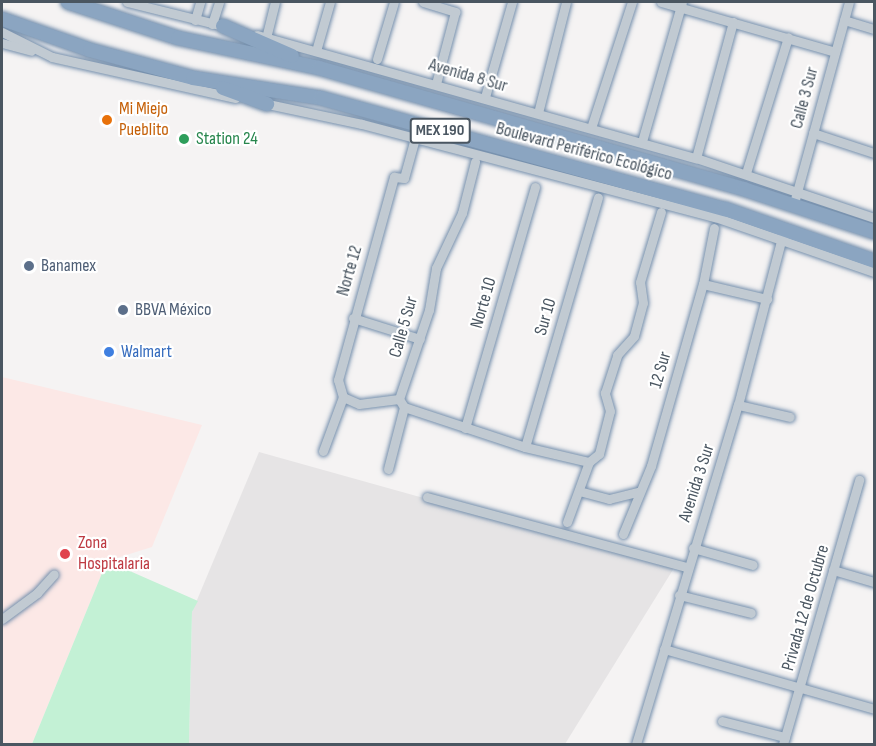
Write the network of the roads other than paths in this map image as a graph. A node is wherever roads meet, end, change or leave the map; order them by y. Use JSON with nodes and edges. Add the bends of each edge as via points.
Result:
{"nodes":[{"id":1,"x":68,"y":2,"type":"edge"},
{"id":2,"x":127,"y":2,"type":"edge"},
{"id":3,"x":200,"y":2,"type":"edge"},
{"id":4,"x":219,"y":2,"type":"edge"},
{"id":5,"x":275,"y":2,"type":"edge"},
{"id":6,"x":330,"y":2,"type":"edge"},
{"id":7,"x":394,"y":2,"type":"edge"},
{"id":8,"x":423,"y":2,"type":"edge"},
{"id":9,"x":512,"y":2,"type":"edge"},
{"id":10,"x":566,"y":2,"type":"edge"},
{"id":11,"x":632,"y":2,"type":"edge"},
{"id":12,"x":661,"y":2,"type":"edge"},
{"id":13,"x":849,"y":2,"type":"edge"},
{"id":14,"x":682,"y":4,"type":"edge"},
{"id":15,"x":2,"y":19,"type":"edge"},
{"id":16,"x":195,"y":20,"type":"junction"},
{"id":17,"x":844,"y":20,"type":"junction"},
{"id":18,"x":733,"y":22,"type":"junction"},
{"id":19,"x":217,"y":25,"type":"junction"},
{"id":20,"x":874,"y":29,"type":"edge"},
{"id":21,"x":2,"y":32,"type":"edge"},
{"id":22,"x":788,"y":37,"type":"junction"},
{"id":23,"x":266,"y":38,"type":"junction"},
{"id":24,"x":2,"y":43,"type":"edge"},
{"id":25,"x":316,"y":51,"type":"junction"},
{"id":26,"x":835,"y":52,"type":"junction"},
{"id":27,"x":52,"y":57,"type":"junction"},
{"id":28,"x":376,"y":59,"type":"dead end"},
{"id":29,"x":319,"y":68,"type":"junction"},
{"id":30,"x":193,"y":78,"type":"junction"},
{"id":31,"x":436,"y":84,"type":"junction"},
{"id":32,"x":485,"y":97,"type":"junction"},
{"id":33,"x":267,"y":104,"type":"junction"},
{"id":34,"x":538,"y":113,"type":"junction"},
{"id":35,"x":591,"y":128,"type":"junction"},
{"id":36,"x":813,"y":133,"type":"junction"},
{"id":37,"x":415,"y":138,"type":"junction"},
{"id":38,"x":643,"y":138,"type":"dead end"},
{"id":39,"x":874,"y":153,"type":"edge"},
{"id":40,"x":696,"y":158,"type":"junction"},
{"id":41,"x":475,"y":162,"type":"dead end"},
{"id":42,"x":746,"y":173,"type":"junction"},
{"id":43,"x":535,"y":187,"type":"dead end"},
{"id":44,"x":598,"y":197,"type":"dead end"},
{"id":45,"x":795,"y":197,"type":"junction"},
{"id":46,"x":661,"y":212,"type":"dead end"},
{"id":47,"x":874,"y":218,"type":"edge"},
{"id":48,"x":714,"y":228,"type":"dead end"},
{"id":49,"x":874,"y":232,"type":"edge"},
{"id":50,"x":783,"y":233,"type":"junction"},
{"id":51,"x":874,"y":261,"type":"edge"},
{"id":52,"x":874,"y":272,"type":"edge"},
{"id":53,"x":703,"y":284,"type":"junction"},
{"id":54,"x":767,"y":299,"type":"junction"},
{"id":55,"x":353,"y":318,"type":"junction"},
{"id":56,"x":420,"y":339,"type":"junction"},
{"id":57,"x":343,"y":397,"type":"junction"},
{"id":58,"x":402,"y":403,"type":"junction"},
{"id":59,"x":738,"y":405,"type":"junction"},
{"id":60,"x":790,"y":417,"type":"dead end"},
{"id":61,"x":465,"y":428,"type":"junction"},
{"id":62,"x":525,"y":447,"type":"junction"},
{"id":63,"x":323,"y":451,"type":"dead end"},
{"id":64,"x":589,"y":462,"type":"junction"},
{"id":65,"x":388,"y":469,"type":"dead end"},
{"id":66,"x":859,"y":480,"type":"dead end"},
{"id":67,"x":579,"y":491,"type":"junction"},
{"id":68,"x":638,"y":492,"type":"junction"},
{"id":69,"x":427,"y":497,"type":"dead end"},
{"id":70,"x":567,"y":522,"type":"dead end"},
{"id":71,"x":623,"y":534,"type":"dead end"},
{"id":72,"x":693,"y":549,"type":"junction"},
{"id":73,"x":753,"y":565,"type":"dead end"},
{"id":74,"x":687,"y":567,"type":"junction"},
{"id":75,"x":834,"y":570,"type":"junction"},
{"id":76,"x":54,"y":574,"type":"dead end"},
{"id":77,"x":874,"y":582,"type":"edge"},
{"id":78,"x":680,"y":595,"type":"junction"},
{"id":79,"x":751,"y":613,"type":"dead end"},
{"id":80,"x":2,"y":619,"type":"edge"},
{"id":81,"x":664,"y":648,"type":"junction"},
{"id":82,"x":800,"y":688,"type":"junction"},
{"id":83,"x":874,"y":709,"type":"edge"},
{"id":84,"x":722,"y":721,"type":"dead end"},
{"id":85,"x":784,"y":741,"type":"edge"},
{"id":86,"x":636,"y":744,"type":"edge"}],
"edges":[{"from":1,"to":29,"type":"highway","name":"Boulevard Periférico Ecológico","number":"MEX 190","via":[[178,38]]},
{"from":2,"to":16,"type":"street","name":"Avenida 8 Sur"},
{"from":3,"to":16,"type":"street"},
{"from":4,"to":19,"type":"street"},
{"from":5,"to":23,"type":"street"},
{"from":6,"to":25,"type":"street"},
{"from":7,"to":28,"type":"street"},
{"from":8,"to":31,"type":"street","via":[[456,12]]},
{"from":9,"to":32,"type":"street"},
{"from":10,"to":34,"type":"street"},
{"from":11,"to":35,"type":"street"},
{"from":12,"to":14,"type":"street"},
{"from":13,"to":17,"type":"street","name":"Calle 3 Sur"},
{"from":14,"to":18,"type":"street"},
{"from":14,"to":38,"type":"street"},
{"from":15,"to":30,"type":"highway","name":"Boulevard Periférico Ecológico","number":"MEX 190","via":[[90,50]]},
{"from":16,"to":19,"type":"street","name":"Avenida 8 Sur"},
{"from":17,"to":20,"type":"street"},
{"from":17,"to":26,"type":"street","name":"Calle 3 Sur"},
{"from":18,"to":22,"type":"street"},
{"from":18,"to":40,"type":"street"},
{"from":19,"to":23,"type":"street","name":"Avenida 8 Sur"},
{"from":19,"to":29,"type":"highway"},
{"from":21,"to":27,"type":"street","name":"Boulevard Periférico Ecológico"},
{"from":22,"to":26,"type":"street"},
{"from":22,"to":42,"type":"street"},
{"from":23,"to":25,"type":"street","name":"Avenida 8 Sur"},
{"from":24,"to":27,"type":"street"},
{"from":25,"to":31,"type":"street","name":"Avenida 8 Sur"},
{"from":26,"to":36,"type":"street","name":"Calle 3 Sur"},
{"from":27,"to":33,"type":"street","name":"Boulevard Periférico Ecológico"},
{"from":29,"to":45,"type":"highway","name":"Boulevard Periférico Ecológico","number":"MEX 190"},
{"from":30,"to":33,"type":"highway"},
{"from":30,"to":50,"type":"highway","name":"Boulevard Periférico Ecológico","number":"MEX 190","via":[[321,98],[725,209]]},
{"from":31,"to":32,"type":"street","name":"Avenida 8 Sur"},
{"from":32,"to":34,"type":"street","name":"Avenida 8 Sur"},
{"from":33,"to":37,"type":"street","name":"Boulevard Periférico Ecológico"},
{"from":34,"to":35,"type":"street","name":"Avenida 8 Sur"},
{"from":35,"to":40,"type":"street","name":"Avenida 8 Sur"},
{"from":36,"to":39,"type":"street"},
{"from":36,"to":45,"type":"street","name":"Calle 3 Sur"},
{"from":37,"to":50,"type":"street","name":"Boulevard Periférico Ecológico"},
{"from":37,"to":55,"type":"street","name":"Norte 12","via":[[404,178],[394,177]]},
{"from":40,"to":42,"type":"street","name":"Avenida 8 Sur"},
{"from":41,"to":56,"type":"street","name":"Calle 5 Sur","via":[[462,213],[436,268]]},
{"from":42,"to":45,"type":"street","name":"Avenida 8 Sur"},
{"from":43,"to":61,"type":"street","name":"Norte 10"},
{"from":44,"to":62,"type":"street","name":"Sur 10"},
{"from":45,"to":47,"type":"street","name":"Avenida 8 Sur"},
{"from":45,"to":49,"type":"highway","name":"Boulevard Periférico Ecológico","number":"MEX 190"},
{"from":46,"to":64,"type":"street","via":[[640,282],[643,303],[634,336],[617,355],[605,393],[610,411],[602,443],[599,454]]},
{"from":48,"to":53,"type":"street","name":"12 Sur"},
{"from":50,"to":51,"type":"highway","name":"Boulevard Periférico Ecológico","number":"MEX 190"},
{"from":50,"to":52,"type":"street","name":"Boulevard Periférico Ecológico"},
{"from":50,"to":54,"type":"street","name":"Avenida 3 Sur"},
{"from":53,"to":54,"type":"street"},
{"from":53,"to":68,"type":"street","name":"12 Sur","via":[[651,466]]},
{"from":54,"to":59,"type":"street","name":"Avenida 3 Sur"},
{"from":55,"to":56,"type":"street"},
{"from":55,"to":57,"type":"street","name":"Norte 12","via":[[338,385]]},
{"from":56,"to":58,"type":"street","name":"Calle 5 Sur"},
{"from":57,"to":58,"type":"street","via":[[358,404]]},
{"from":57,"to":63,"type":"street"},
{"from":58,"to":61,"type":"street"},
{"from":58,"to":65,"type":"street","name":"Calle 5 Sur"},
{"from":59,"to":60,"type":"street"},
{"from":59,"to":72,"type":"street","name":"Avenida 3 Sur"},
{"from":61,"to":62,"type":"street"},
{"from":62,"to":64,"type":"street"},
{"from":64,"to":67,"type":"street"},
{"from":66,"to":75,"type":"street","name":"Privada 12 de Octubre"},
{"from":67,"to":68,"type":"street","via":[[609,499]]},
{"from":67,"to":70,"type":"street"},
{"from":68,"to":71,"type":"street","name":"12 Sur"},
{"from":69,"to":74,"type":"street"},
{"from":72,"to":73,"type":"street"},
{"from":72,"to":74,"type":"street","name":"Avenida 3 Sur"},
{"from":74,"to":78,"type":"street","name":"Avenida 3 Sur"},
{"from":75,"to":77,"type":"street"},
{"from":75,"to":82,"type":"street","name":"Privada 12 de Octubre"},
{"from":76,"to":80,"type":"street","via":[[37,593]]},
{"from":78,"to":79,"type":"street"},
{"from":78,"to":81,"type":"street","name":"Avenida 3 Sur"},
{"from":81,"to":82,"type":"street"},
{"from":81,"to":86,"type":"street","name":"Avenida 3 Sur"},
{"from":82,"to":83,"type":"street"},
{"from":82,"to":85,"type":"street","name":"Privada 12 de Octubre"},
{"from":84,"to":85,"type":"street"}]}
